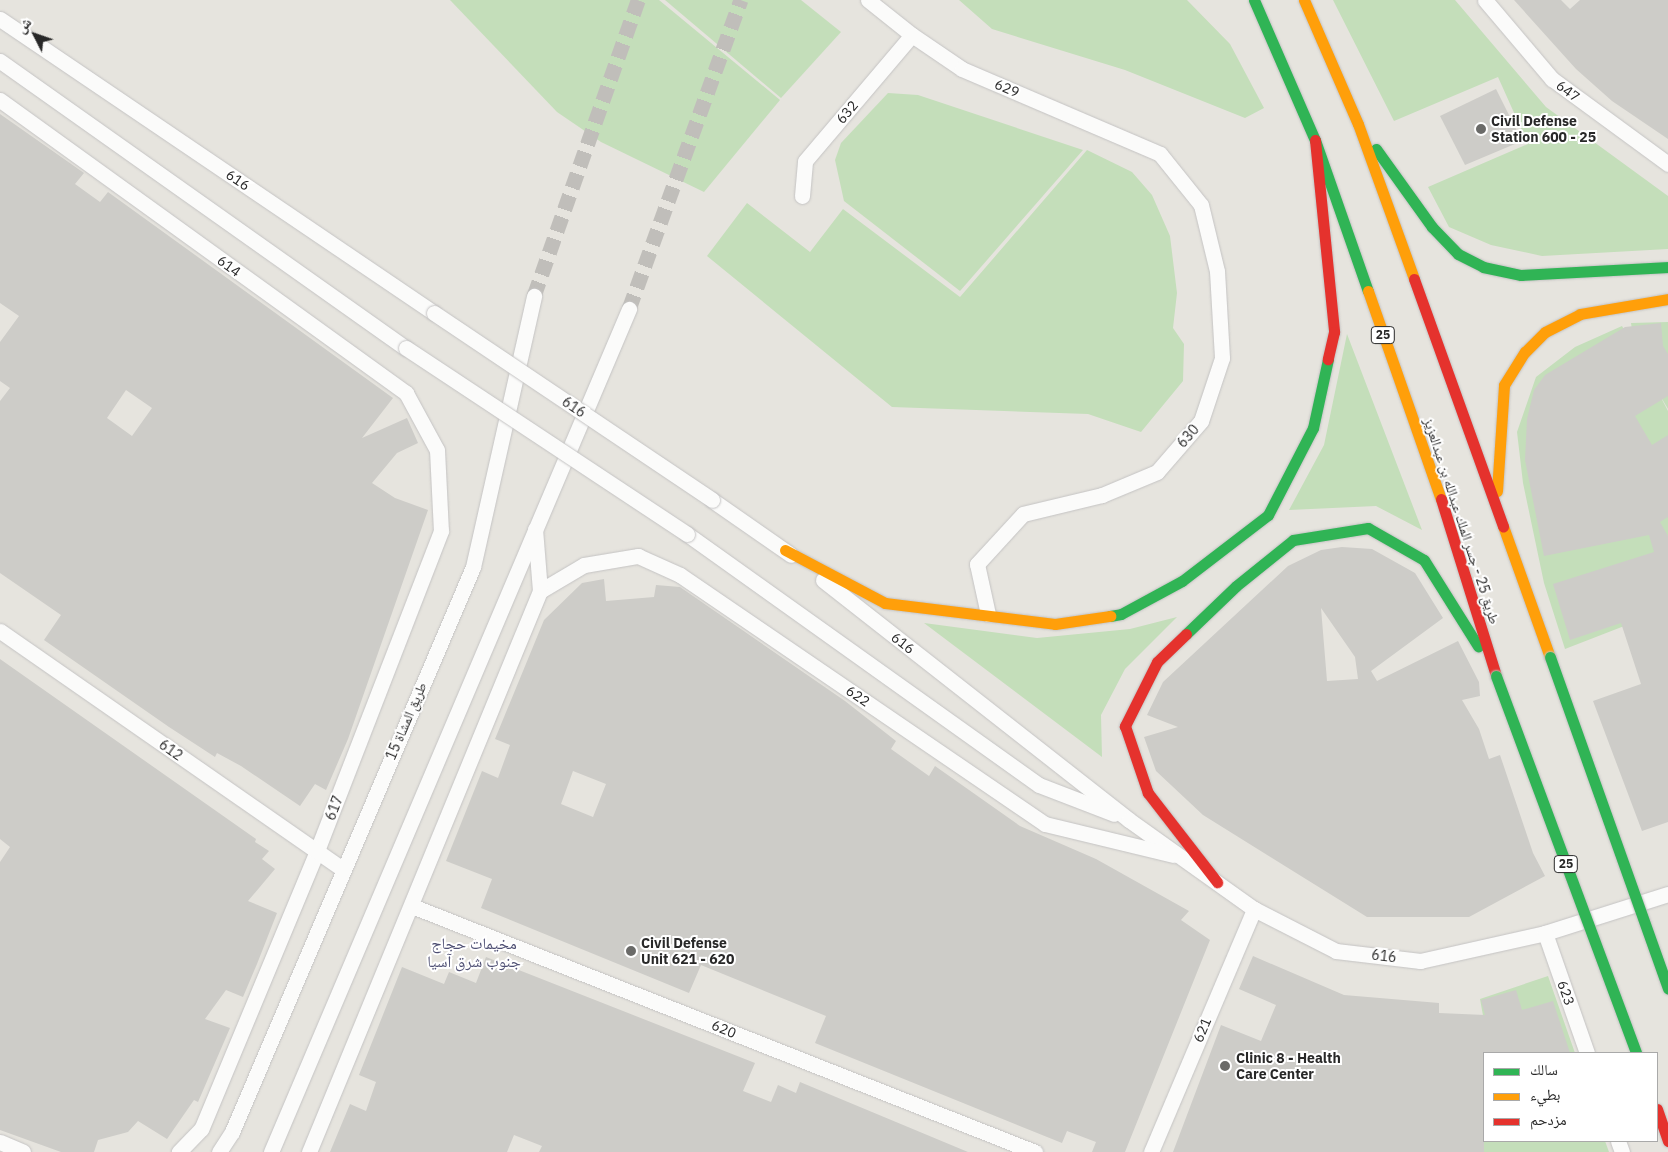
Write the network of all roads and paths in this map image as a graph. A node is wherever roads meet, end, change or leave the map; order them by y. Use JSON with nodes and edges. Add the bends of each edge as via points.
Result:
{"nodes":[{"id":1,"x":868,"y":0,"type":"edge"},
{"id":2,"x":1254,"y":0,"type":"edge"},
{"id":3,"x":1304,"y":0,"type":"edge"},
{"id":4,"x":1485,"y":0,"type":"edge"},
{"id":5,"x":0,"y":19,"type":"edge"},
{"id":6,"x":912,"y":35,"type":"junction"},
{"id":7,"x":0,"y":61,"type":"edge"},
{"id":8,"x":0,"y":100,"type":"edge"},
{"id":9,"x":1358,"y":124,"type":"junction"},
{"id":10,"x":1316,"y":140,"type":"junction"},
{"id":11,"x":1160,"y":154,"type":"joint"},
{"id":12,"x":1668,"y":164,"type":"edge"},
{"id":13,"x":802,"y":196,"type":"dead end"},
{"id":14,"x":1668,"y":267,"type":"edge"},
{"id":15,"x":534,"y":296,"type":"tunnel mouth"},
{"id":16,"x":1668,"y":299,"type":"edge"},
{"id":17,"x":629,"y":309,"type":"tunnel mouth"},
{"id":18,"x":437,"y":450,"type":"joint"},
{"id":19,"x":1496,"y":501,"type":"junction"},
{"id":20,"x":535,"y":528,"type":"junction"},
{"id":21,"x":785,"y":550,"type":"junction"},
{"id":22,"x":540,"y":591,"type":"junction"},
{"id":23,"x":988,"y":614,"type":"junction"},
{"id":24,"x":0,"y":631,"type":"edge"},
{"id":25,"x":1496,"y":676,"type":"junction"},
{"id":26,"x":1129,"y":820,"type":"junction"},
{"id":27,"x":317,"y":851,"type":"junction"},
{"id":28,"x":1182,"y":858,"type":"junction"},
{"id":29,"x":343,"y":869,"type":"junction"},
{"id":30,"x":1217,"y":882,"type":"junction"},
{"id":31,"x":1668,"y":894,"type":"edge"},
{"id":32,"x":412,"y":906,"type":"junction"},
{"id":33,"x":1254,"y":908,"type":"junction"},
{"id":34,"x":1545,"y":933,"type":"junction"},
{"id":35,"x":1668,"y":989,"type":"edge"},
{"id":36,"x":1587,"y":1052,"type":"edge"},
{"id":37,"x":1636,"y":1052,"type":"edge"},
{"id":38,"x":1658,"y":1112,"type":"edge"},
{"id":39,"x":1668,"y":1141,"type":"edge"},
{"id":40,"x":0,"y":1142,"type":"edge"},
{"id":41,"x":23,"y":1152,"type":"edge"},
{"id":42,"x":179,"y":1152,"type":"edge"},
{"id":43,"x":219,"y":1152,"type":"edge"},
{"id":44,"x":272,"y":1152,"type":"edge"},
{"id":45,"x":310,"y":1152,"type":"edge"},
{"id":46,"x":1035,"y":1152,"type":"edge"},
{"id":47,"x":1151,"y":1152,"type":"edge"}],
"edges":[{"from":1,"to":6,"type":"street","name":"629"},
{"from":2,"to":10,"type":"main road","name":"طريق 25 - جسر الملك عبدالله بن عبدالعزيز","number":"25"},
{"from":3,"to":9,"type":"main road"},
{"from":4,"to":12,"type":"street","name":"647","via":[[1552,79]]},
{"from":5,"to":21,"type":"street","name":"616","bridge":true},
{"from":6,"to":11,"type":"street","name":"629","via":[[962,69]]},
{"from":6,"to":13,"type":"street","name":"632","via":[[805,161]]},
{"from":7,"to":26,"type":"street","name":"616","bridge":true,"via":[[406,348],[687,534],[1039,785]]},
{"from":8,"to":18,"type":"street","name":"614","via":[[406,393]]},
{"from":9,"to":14,"type":"main road","via":[[1432,227],[1458,254],[1483,267],[1522,275]]},
{"from":9,"to":19,"type":"main road"},
{"from":10,"to":23,"type":"main road","via":[[1334,332],[1313,428],[1268,515],[1182,581],[1121,614],[1055,624]]},
{"from":10,"to":25,"type":"main road","name":"طريق 25 - جسر الملك عبدالله بن عبدالعزيز","number":"25","via":[[1443,505]]},
{"from":11,"to":23,"type":"street","name":"630","via":[[1201,206],[1217,271],[1222,358],[1201,421],[1157,472],[1102,496],[1023,514],[977,564]]},
{"from":15,"to":29,"type":"street","name":"طريق المشاة 15","via":[[473,566]]},
{"from":16,"to":19,"type":"main road","via":[[1580,314],[1545,332],[1524,352],[1504,386]]},
{"from":17,"to":20,"type":"street"},
{"from":18,"to":27,"type":"street","name":"617","via":[[441,532]]},
{"from":19,"to":35,"type":"main road","bridge":true},
{"from":20,"to":22,"type":"street"},
{"from":20,"to":44,"type":"street"},
{"from":21,"to":23,"type":"main road","via":[[885,603]]},
{"from":21,"to":26,"type":"street","name":"616"},
{"from":22,"to":28,"type":"street","name":"622","via":[[584,565],[638,556],[680,575],[1045,824]]},
{"from":22,"to":32,"type":"street"},
{"from":24,"to":27,"type":"street","name":"612"},
{"from":25,"to":30,"type":"main road","via":[[1424,560],[1368,528],[1293,540],[1236,586],[1157,662],[1125,726],[1148,794]]},
{"from":25,"to":37,"type":"main road","name":"طريق 25 - جسر الملك عبدالله بن عبدالعزيز","number":"25","bridge":true},
{"from":26,"to":28,"type":"street","name":"616"},
{"from":27,"to":29,"type":"street","name":"612"},
{"from":27,"to":42,"type":"street","name":"617","via":[[201,1129]]},
{"from":28,"to":30,"type":"street","name":"616"},
{"from":29,"to":43,"type":"street","name":"طريق المشاة 15","via":[[232,1132]]},
{"from":30,"to":33,"type":"street","name":"616"},
{"from":31,"to":34,"type":"street","name":"616"},
{"from":32,"to":45,"type":"street"},
{"from":32,"to":46,"type":"street","name":"620"},
{"from":33,"to":34,"type":"street","name":"616","via":[[1336,951],[1420,961]]},
{"from":33,"to":47,"type":"street","name":"621"},
{"from":34,"to":36,"type":"street","name":"623"},
{"from":38,"to":39,"type":"main road"},
{"from":40,"to":41,"type":"street"}]}
